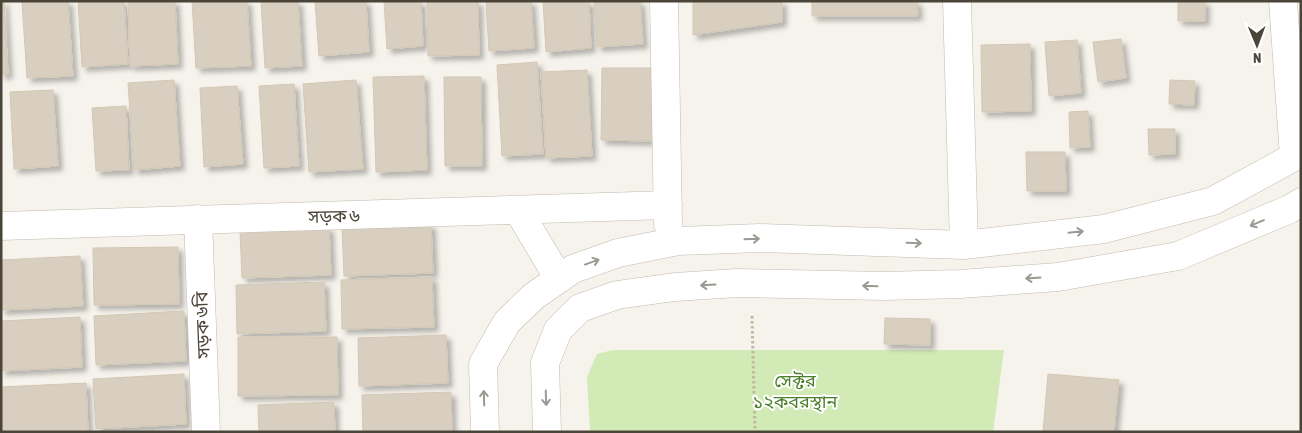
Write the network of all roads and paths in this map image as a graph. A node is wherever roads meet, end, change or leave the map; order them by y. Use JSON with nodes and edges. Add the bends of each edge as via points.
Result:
{"nodes":[{"id":1,"x":664,"y":1,"type":"edge"},
{"id":2,"x":957,"y":1,"type":"edge"},
{"id":3,"x":1283,"y":1,"type":"edge"},
{"id":4,"x":1297,"y":154,"type":"edge"},
{"id":5,"x":1301,"y":202,"type":"edge"},
{"id":6,"x":668,"y":205,"type":"junction"},
{"id":7,"x":518,"y":210,"type":"junction"},
{"id":8,"x":198,"y":219,"type":"junction"},
{"id":9,"x":1,"y":226,"type":"edge"},
{"id":10,"x":668,"y":243,"type":"junction"},
{"id":11,"x":964,"y":245,"type":"junction"},
{"id":12,"x":559,"y":279,"type":"junction"},
{"id":13,"x":750,"y":283,"type":"junction"},
{"id":14,"x":524,"y":305,"type":"junction"},
{"id":15,"x":558,"y":330,"type":"junction"},
{"id":16,"x":206,"y":432,"type":"edge"},
{"id":17,"x":485,"y":432,"type":"edge"},
{"id":18,"x":547,"y":432,"type":"edge"},
{"id":19,"x":755,"y":432,"type":"edge"}],
"edges":[{"from":1,"to":6,"type":"street"},
{"from":2,"to":11,"type":"street"},
{"from":3,"to":4,"type":"street"},
{"from":11,"to":4,"type":"street","one_way":true,"via":[[1104,229],[1213,201]]},
{"from":5,"to":13,"type":"street","one_way":true,"via":[[1178,256],[1058,276],[884,286]]},
{"from":6,"to":7,"type":"street","name":"সড়ক ৬"},
{"from":6,"to":10,"type":"street"},
{"from":7,"to":8,"type":"street","name":"সড়ক ৬"},
{"from":7,"to":12,"type":"street"},
{"from":8,"to":9,"type":"street","name":"সড়ক ৬"},
{"from":8,"to":16,"type":"street","name":"সড়ক ৬বি"},
{"from":10,"to":11,"type":"street","one_way":true,"via":[[760,238]]},
{"from":12,"to":10,"type":"street","one_way":true,"via":[[573,269],[618,253]]},
{"from":12,"to":14,"type":"street"},
{"from":13,"to":15,"type":"street","one_way":true,"via":[[675,287],[617,295],[580,308]]},
{"from":13,"to":19,"type":"path"},
{"from":14,"to":15,"type":"street"},
{"from":17,"to":14,"type":"street","one_way":true,"via":[[483,364],[507,322]]},
{"from":15,"to":18,"type":"street","one_way":true,"via":[[545,364]]}]}
